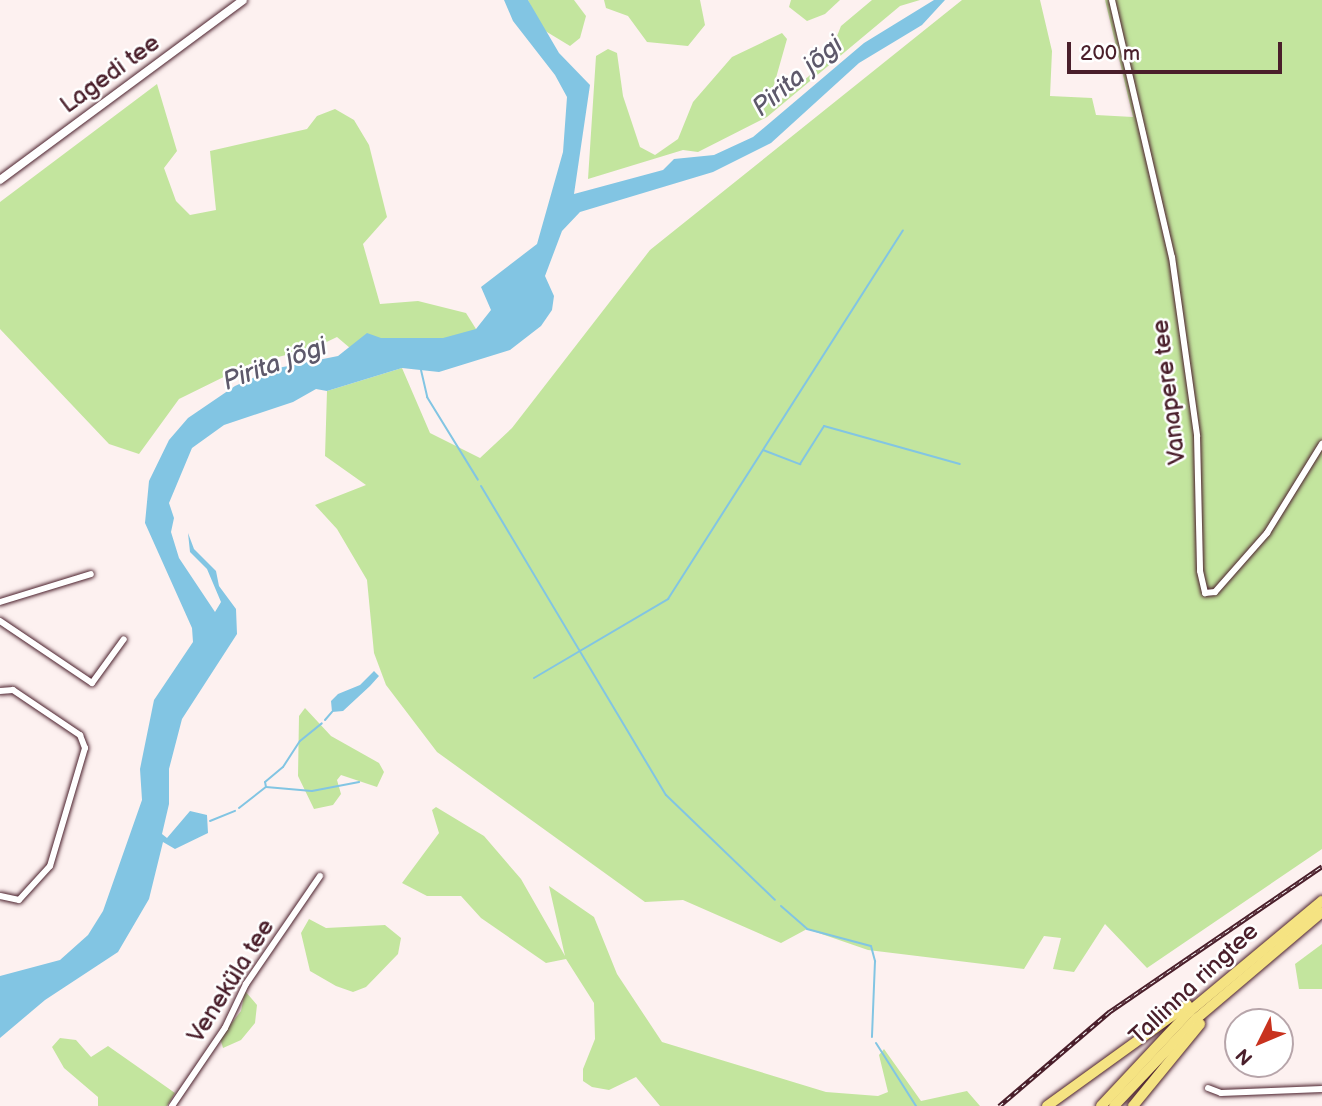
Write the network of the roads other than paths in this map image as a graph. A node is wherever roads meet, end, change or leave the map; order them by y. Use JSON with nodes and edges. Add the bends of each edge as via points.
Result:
{"nodes":[{"id":1,"x":243,"y":0,"type":"edge"},
{"id":2,"x":1112,"y":0,"type":"edge"},
{"id":3,"x":0,"y":180,"type":"edge"},
{"id":4,"x":1322,"y":444,"type":"edge"},
{"id":5,"x":91,"y":574,"type":"dead end"},
{"id":6,"x":0,"y":602,"type":"edge"},
{"id":7,"x":0,"y":621,"type":"edge"},
{"id":8,"x":124,"y":639,"type":"dead end"},
{"id":9,"x":0,"y":691,"type":"edge"},
{"id":10,"x":320,"y":876,"type":"dead end"},
{"id":11,"x":0,"y":896,"type":"edge"},
{"id":12,"x":1322,"y":901,"type":"edge"},
{"id":13,"x":1322,"y":912,"type":"edge"},
{"id":14,"x":1234,"y":971,"type":"junction"},
{"id":15,"x":1247,"y":974,"type":"junction"},
{"id":16,"x":1208,"y":1088,"type":"dead end"},
{"id":17,"x":1322,"y":1089,"type":"edge"},
{"id":18,"x":173,"y":1106,"type":"edge"},
{"id":19,"x":1047,"y":1106,"type":"edge"},
{"id":20,"x":1101,"y":1106,"type":"edge"},
{"id":21,"x":1114,"y":1106,"type":"edge"},
{"id":22,"x":1133,"y":1106,"type":"edge"}],
"edges":[{"from":1,"to":3,"type":"street","name":"Lagedi tee"},
{"from":2,"to":4,"type":"street","name":"Vanapere tee","via":[[1173,269],[1197,436],[1205,593],[1215,592],[1267,533]]},
{"from":5,"to":6,"type":"street"},
{"from":7,"to":8,"type":"street","via":[[92,683]]},
{"from":9,"to":11,"type":"street","via":[[13,690],[47,712],[80,735],[85,748],[50,866],[19,900]]},
{"from":10,"to":18,"type":"street","name":"Veneküla tee","via":[[246,984],[225,1028]]},
{"from":12,"to":14,"type":"highway","name":"Tallinna ringtee"},
{"from":13,"to":15,"type":"highway","name":"Tallinna ringtee"},
{"from":14,"to":19,"type":"highway","via":[[1219,977],[1172,1018]]},
{"from":14,"to":20,"type":"highway","name":"Tallinna ringtee","via":[[1163,1038]]},
{"from":15,"to":21,"type":"highway","name":"Tallinna ringtee"},
{"from":15,"to":22,"type":"highway"},
{"from":16,"to":17,"type":"street","via":[[1221,1093]]}]}
